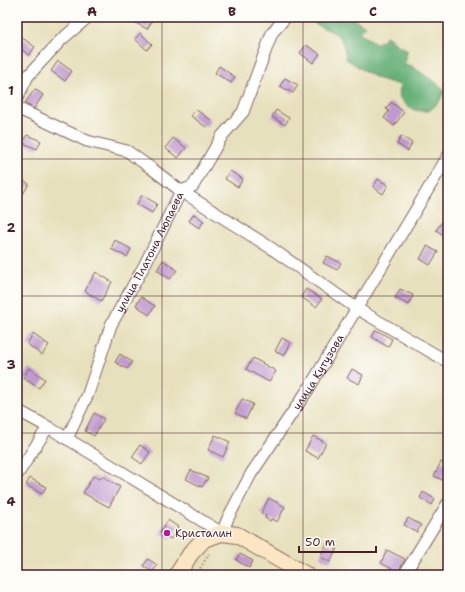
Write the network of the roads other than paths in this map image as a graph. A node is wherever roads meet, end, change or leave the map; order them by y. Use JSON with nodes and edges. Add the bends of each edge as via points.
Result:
{"nodes":[{"id":1,"x":88,"y":17,"type":"edge"},
{"id":2,"x":286,"y":17,"type":"edge"},
{"id":3,"x":17,"y":98,"type":"edge"},
{"id":4,"x":17,"y":108,"type":"edge"},
{"id":5,"x":448,"y":156,"type":"edge"},
{"id":6,"x":181,"y":191,"type":"junction"},
{"id":7,"x":356,"y":308,"type":"junction"},
{"id":8,"x":448,"y":362,"type":"edge"},
{"id":9,"x":17,"y":410,"type":"edge"},
{"id":10,"x":48,"y":427,"type":"junction"},
{"id":11,"x":67,"y":439,"type":"junction"},
{"id":12,"x":17,"y":475,"type":"edge"},
{"id":13,"x":448,"y":503,"type":"edge"},
{"id":14,"x":222,"y":533,"type":"junction"},
{"id":15,"x":177,"y":575,"type":"edge"},
{"id":16,"x":306,"y":575,"type":"edge"},
{"id":17,"x":404,"y":575,"type":"edge"}],
"edges":[{"from":1,"to":3,"type":"street","via":[[61,40],[28,76]]},
{"from":2,"to":6,"type":"street","name":"улица Платона Люпаева","via":[[272,33],[243,112],[222,136],[193,186]]},
{"from":4,"to":6,"type":"street","via":[[87,141],[127,151]]},
{"from":5,"to":7,"type":"street","name":"улица Кутузова"},
{"from":6,"to":7,"type":"street","via":[[270,248]]},
{"from":6,"to":11,"type":"street","name":"улица Платона Люпаева","via":[[111,326],[88,394]]},
{"from":7,"to":8,"type":"street"},
{"from":7,"to":14,"type":"street","name":"улица Кутузова","via":[[309,388],[251,474]]},
{"from":9,"to":10,"type":"street"},
{"from":10,"to":11,"type":"street"},
{"from":10,"to":12,"type":"street"},
{"from":11,"to":14,"type":"street"},
{"from":13,"to":17,"type":"street"},
{"from":14,"to":15,"type":"street","via":[[204,539]]},
{"from":14,"to":16,"type":"street","via":[[237,535]]}]}
